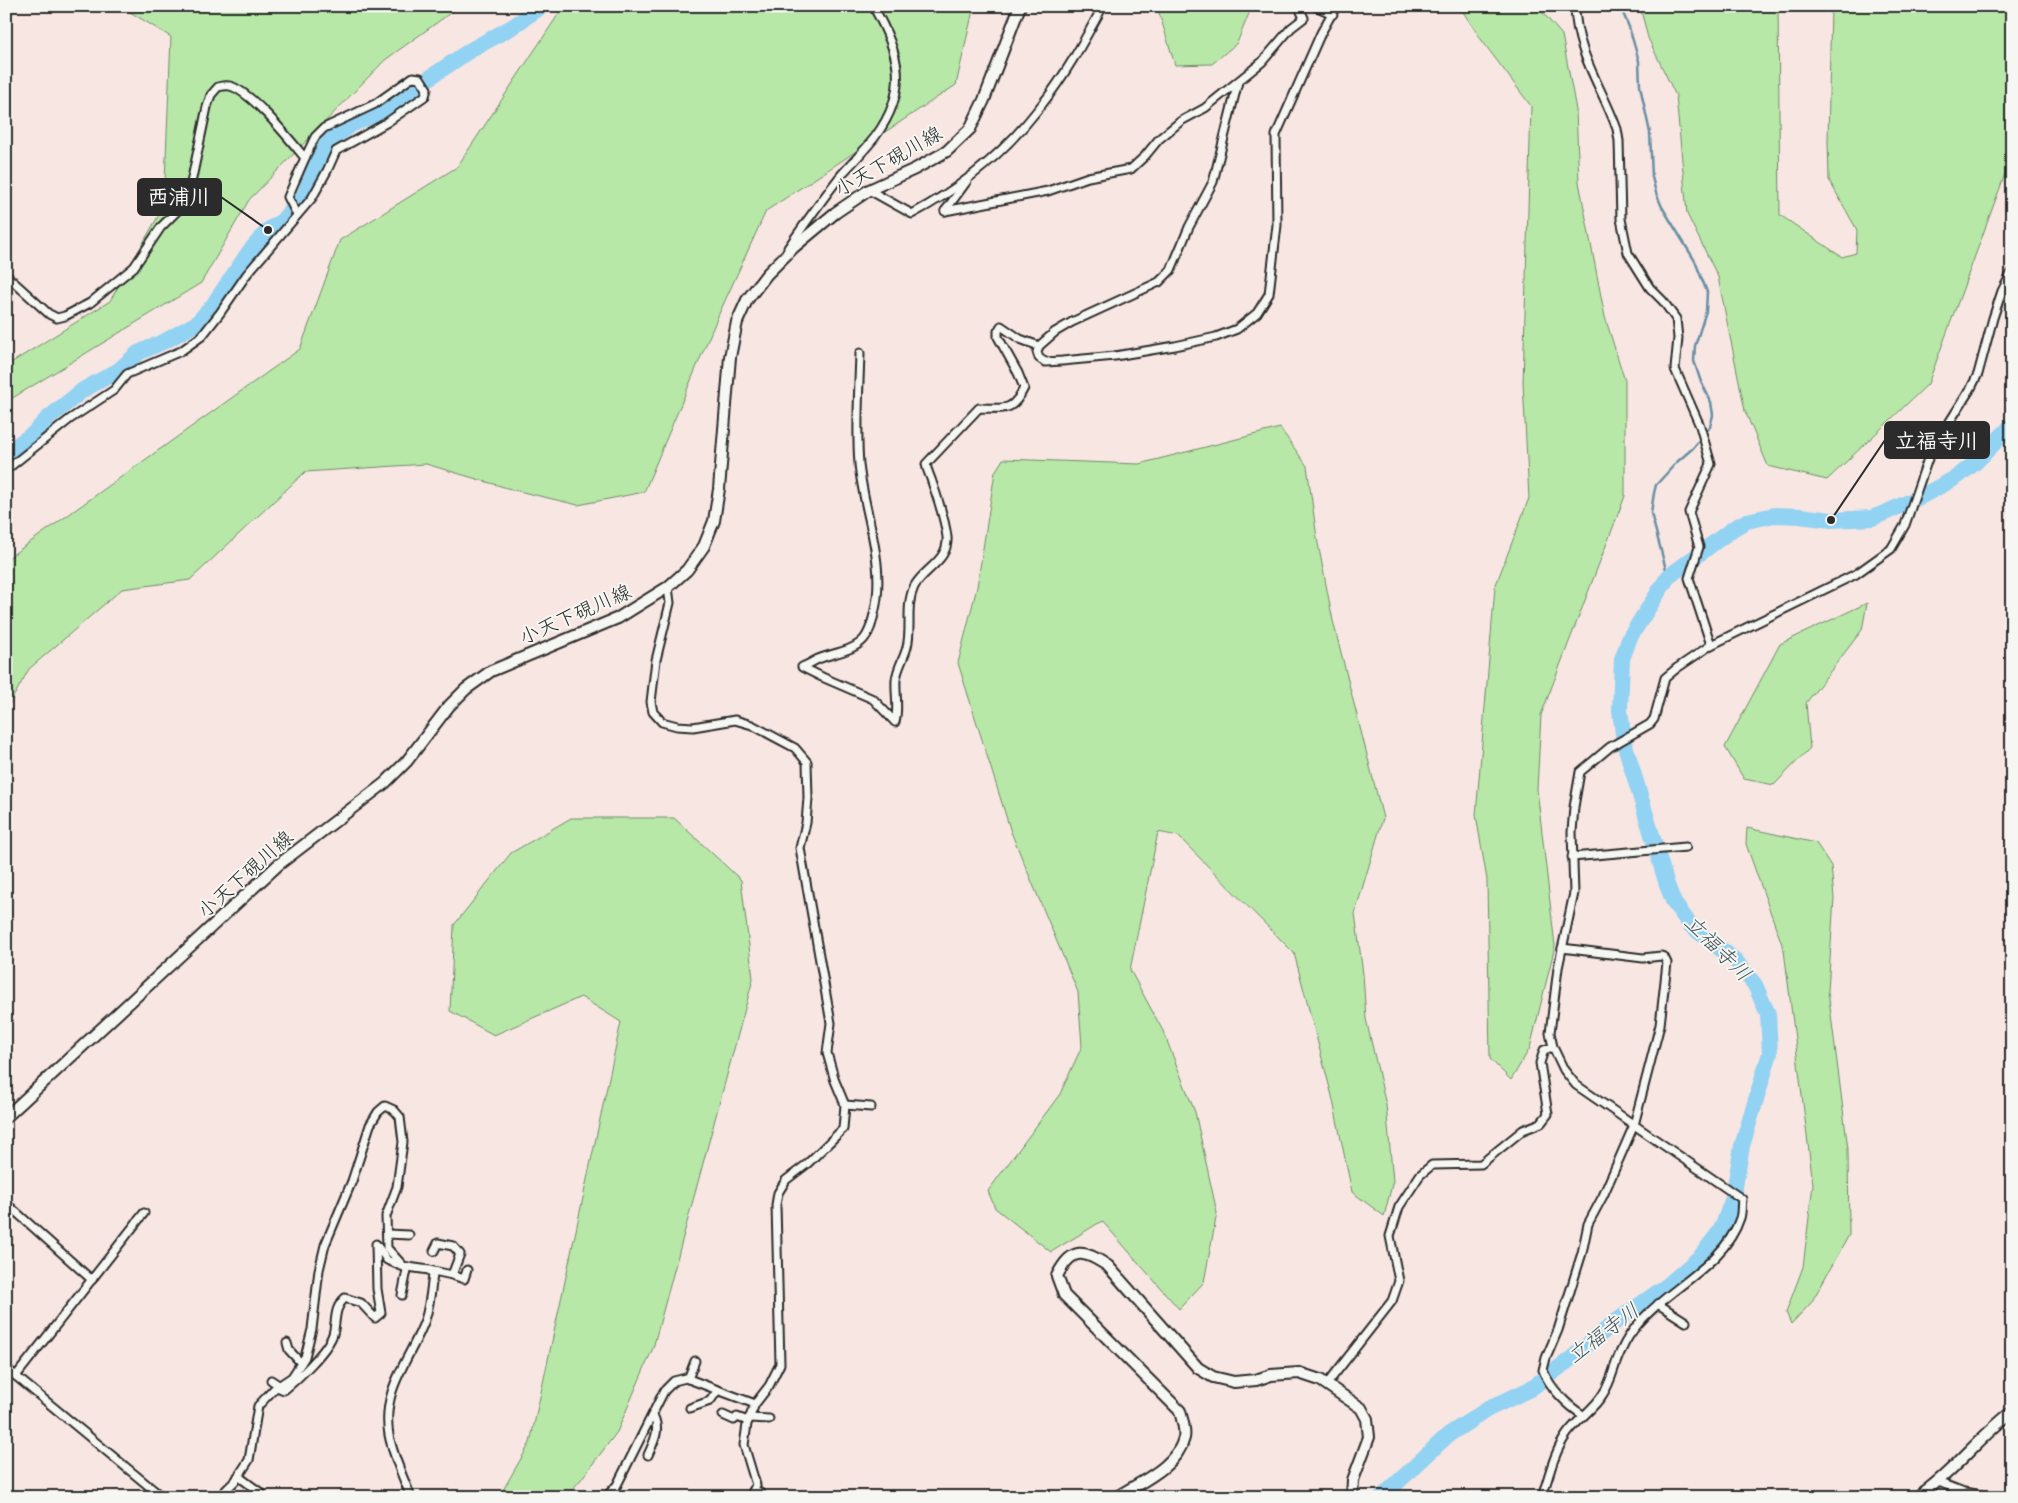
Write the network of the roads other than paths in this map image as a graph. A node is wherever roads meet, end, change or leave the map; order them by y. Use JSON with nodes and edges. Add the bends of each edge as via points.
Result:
{"nodes":[{"id":1,"x":873,"y":6,"type":"edge"},
{"id":2,"x":1020,"y":6,"type":"edge"},
{"id":3,"x":1103,"y":6,"type":"edge"},
{"id":4,"x":1300,"y":6,"type":"edge"},
{"id":5,"x":1315,"y":6,"type":"edge"},
{"id":6,"x":1336,"y":6,"type":"edge"},
{"id":7,"x":1575,"y":6,"type":"edge"},
{"id":8,"x":1333,"y":14,"type":"junction"},
{"id":9,"x":1238,"y":82,"type":"junction"},
{"id":10,"x":305,"y":158,"type":"junction"},
{"id":11,"x":970,"y":177,"type":"junction"},
{"id":12,"x":868,"y":190,"type":"junction"},
{"id":13,"x":296,"y":215,"type":"junction"},
{"id":14,"x":2012,"y":272,"type":"edge"},
{"id":15,"x":767,"y":274,"type":"junction"},
{"id":16,"x":6,"y":275,"type":"edge"},
{"id":17,"x":1039,"y":346,"type":"junction"},
{"id":18,"x":860,"y":353,"type":"dead end"},
{"id":19,"x":6,"y":470,"type":"edge"},
{"id":20,"x":668,"y":587,"type":"junction"},
{"id":21,"x":1711,"y":645,"type":"junction"},
{"id":22,"x":1686,"y":848,"type":"dead end"},
{"id":23,"x":1572,"y":857,"type":"junction"},
{"id":24,"x":1562,"y":948,"type":"junction"},
{"id":25,"x":1553,"y":1047,"type":"junction"},
{"id":26,"x":845,"y":1105,"type":"junction"},
{"id":27,"x":871,"y":1107,"type":"dead end"},
{"id":28,"x":6,"y":1117,"type":"edge"},
{"id":29,"x":1634,"y":1125,"type":"junction"},
{"id":30,"x":6,"y":1203,"type":"edge"},
{"id":31,"x":144,"y":1213,"type":"dead end"},
{"id":32,"x":387,"y":1234,"type":"junction"},
{"id":33,"x":409,"y":1235,"type":"dead end"},
{"id":34,"x":434,"y":1251,"type":"dead end"},
{"id":35,"x":401,"y":1266,"type":"junction"},
{"id":36,"x":429,"y":1270,"type":"junction"},
{"id":37,"x":467,"y":1270,"type":"dead end"},
{"id":38,"x":452,"y":1274,"type":"junction"},
{"id":39,"x":92,"y":1280,"type":"junction"},
{"id":40,"x":402,"y":1295,"type":"dead end"},
{"id":41,"x":1658,"y":1304,"type":"junction"},
{"id":42,"x":1686,"y":1322,"type":"dead end"},
{"id":43,"x":287,"y":1343,"type":"dead end"},
{"id":44,"x":695,"y":1361,"type":"dead end"},
{"id":45,"x":301,"y":1363,"type":"junction"},
{"id":46,"x":6,"y":1368,"type":"edge"},
{"id":47,"x":16,"y":1376,"type":"junction"},
{"id":48,"x":688,"y":1378,"type":"junction"},
{"id":49,"x":271,"y":1380,"type":"dead end"},
{"id":50,"x":1327,"y":1384,"type":"junction"},
{"id":51,"x":279,"y":1387,"type":"junction"},
{"id":52,"x":718,"y":1390,"type":"junction"},
{"id":53,"x":754,"y":1404,"type":"junction"},
{"id":54,"x":690,"y":1408,"type":"dead end"},
{"id":55,"x":2012,"y":1412,"type":"edge"},
{"id":56,"x":653,"y":1415,"type":"junction"},
{"id":57,"x":723,"y":1415,"type":"dead end"},
{"id":58,"x":1583,"y":1415,"type":"junction"},
{"id":59,"x":769,"y":1419,"type":"dead end"},
{"id":60,"x":748,"y":1420,"type":"junction"},
{"id":61,"x":648,"y":1455,"type":"dead end"},
{"id":62,"x":238,"y":1476,"type":"junction"},
{"id":63,"x":1936,"y":1481,"type":"junction"},
{"id":64,"x":752,"y":1493,"type":"edge"},
{"id":65,"x":262,"y":1495,"type":"edge"},
{"id":66,"x":162,"y":1497,"type":"edge"},
{"id":67,"x":219,"y":1497,"type":"edge"},
{"id":68,"x":411,"y":1497,"type":"edge"},
{"id":69,"x":606,"y":1497,"type":"edge"},
{"id":70,"x":763,"y":1497,"type":"edge"},
{"id":71,"x":1117,"y":1497,"type":"edge"},
{"id":72,"x":1352,"y":1497,"type":"edge"},
{"id":73,"x":1542,"y":1497,"type":"edge"},
{"id":74,"x":1917,"y":1497,"type":"edge"},
{"id":75,"x":1994,"y":1497,"type":"edge"}],
"edges":[{"from":1,"to":15,"type":"street","via":[[888,32],[897,61],[897,87],[891,108],[875,136],[805,221]]},
{"from":2,"to":12,"type":"main road","name":"小天下硯川線","via":[[970,129],[947,151]]},
{"from":3,"to":11,"type":"street","via":[[1069,67],[1039,109]]},
{"from":4,"to":9,"type":"street","via":[[1304,18]]},
{"from":5,"to":8,"type":"street"},
{"from":6,"to":8,"type":"street"},
{"from":7,"to":21,"type":"street","via":[[1581,48],[1620,141],[1622,219],[1628,254],[1676,319],[1675,369],[1701,430],[1710,464],[1689,512],[1699,547],[1689,578]]},
{"from":8,"to":17,"type":"street","via":[[1321,33],[1276,135],[1277,225],[1269,294],[1257,313],[1237,329],[1216,337],[1115,356],[1045,362],[1039,358]]},
{"from":9,"to":11,"type":"street","via":[[1205,108],[1181,121],[1131,169],[1088,177],[1048,191],[945,211]]},
{"from":9,"to":17,"type":"street","via":[[1213,182],[1171,270],[1159,282],[1072,322]]},
{"from":10,"to":13,"type":"street","via":[[288,197]]},
{"from":10,"to":13,"type":"street","via":[[315,137],[324,128],[375,104],[413,77],[420,78],[427,88],[425,96],[402,112],[336,151],[312,198]]},
{"from":10,"to":16,"type":"street","via":[[280,128],[239,90],[228,85],[218,87],[207,107],[191,183],[180,208],[161,227],[134,267],[90,303],[57,318]]},
{"from":11,"to":12,"type":"street","via":[[912,214]]},
{"from":12,"to":15,"type":"main road","name":"小天下硯川線","via":[[794,247]]},
{"from":13,"to":19,"type":"street","via":[[202,336],[182,351],[126,374],[114,390],[70,419]]},
{"from":14,"to":21,"type":"street","via":[[2002,291],[1978,374],[1930,453],[1905,525],[1891,549],[1856,574]]},
{"from":15,"to":20,"type":"main road","name":"小天下硯川線","via":[[747,300],[737,322],[730,357],[714,521],[704,546],[687,570]]},
{"from":17,"to":18,"type":"street","via":[[1020,339],[1001,326],[998,337],[1024,388],[1017,401],[1009,408],[979,408],[926,464],[948,539],[944,553],[914,586],[908,611],[907,648],[896,680],[898,714],[895,722],[873,699],[802,667],[852,648],[864,640],[876,610],[879,588],[873,531],[859,464]]},
{"from":20,"to":26,"type":"street","via":[[670,603],[656,660],[651,702],[653,712],[662,722],[677,726],[693,727],[736,720],[752,725],[795,748],[807,762],[806,823],[800,848],[831,1023],[827,1053]]},
{"from":20,"to":28,"type":"main road","name":"小天下硯川線","via":[[618,618],[490,671],[466,689],[385,783],[278,865]]},
{"from":21,"to":23,"type":"street","via":[[1664,678],[1650,724],[1610,747],[1580,772],[1574,807]]},
{"from":22,"to":23,"type":"street"},
{"from":23,"to":24,"type":"street","via":[[1574,893]]},
{"from":24,"to":25,"type":"street","via":[[1550,1033]]},
{"from":24,"to":29,"type":"street","via":[[1666,959],[1660,1025]]},
{"from":25,"to":29,"type":"street","via":[[1576,1085]]},
{"from":25,"to":50,"type":"street","via":[[1544,1050],[1540,1063],[1548,1114],[1541,1122],[1523,1130],[1481,1164],[1432,1166],[1420,1175],[1400,1207],[1390,1236],[1399,1281],[1392,1301]]},
{"from":26,"to":27,"type":"street"},
{"from":26,"to":53,"type":"street","via":[[843,1129],[786,1180],[778,1193],[780,1364],[769,1386]]},
{"from":29,"to":41,"type":"street","via":[[1742,1199],[1741,1217],[1716,1258]]},
{"from":29,"to":58,"type":"street","via":[[1588,1224],[1582,1253],[1543,1370],[1573,1409]]},
{"from":30,"to":39,"type":"street"},
{"from":31,"to":39,"type":"street"},
{"from":32,"to":33,"type":"street"},
{"from":32,"to":35,"type":"street","via":[[387,1248]]},
{"from":32,"to":45,"type":"street","via":[[386,1216],[397,1186],[403,1142],[400,1117],[385,1106],[370,1125],[352,1181],[325,1245],[312,1329]]},
{"from":34,"to":38,"type":"street","via":[[438,1243],[453,1246],[460,1254]]},
{"from":35,"to":36,"type":"street"},
{"from":35,"to":40,"type":"street","via":[[406,1270]]},
{"from":35,"to":51,"type":"street","via":[[387,1260],[376,1244],[381,1313],[375,1318],[361,1303],[345,1298],[338,1304],[333,1335],[312,1364],[284,1390]]},
{"from":36,"to":38,"type":"street"},
{"from":36,"to":68,"type":"street","via":[[433,1274],[425,1319],[394,1381],[388,1406],[389,1435]]},
{"from":37,"to":38,"type":"street","via":[[464,1279]]},
{"from":39,"to":47,"type":"street"},
{"from":41,"to":42,"type":"street"},
{"from":41,"to":58,"type":"street","via":[[1639,1323],[1621,1350],[1613,1377],[1602,1396]]},
{"from":43,"to":45,"type":"street"},
{"from":44,"to":48,"type":"street"},
{"from":45,"to":51,"type":"street","via":[[292,1377]]},
{"from":46,"to":47,"type":"street"},
{"from":47,"to":66,"type":"street"},
{"from":48,"to":52,"type":"street"},
{"from":48,"to":56,"type":"street","via":[[674,1381],[664,1392]]},
{"from":49,"to":51,"type":"street"},
{"from":50,"to":71,"type":"main road","via":[[1299,1373],[1234,1382],[1213,1377],[1198,1368],[1108,1266],[1090,1254],[1070,1257],[1057,1276],[1064,1295],[1180,1411],[1184,1427],[1185,1437],[1170,1462]]},
{"from":50,"to":72,"type":"main road","via":[[1361,1408],[1367,1420],[1369,1437],[1353,1480]]},
{"from":51,"to":62,"type":"street","via":[[258,1406],[249,1460]]},
{"from":52,"to":53,"type":"street"},
{"from":52,"to":54,"type":"street","via":[[710,1401]]},
{"from":53,"to":60,"type":"street"},
{"from":55,"to":63,"type":"main road"},
{"from":56,"to":61,"type":"street","via":[[657,1435]]},
{"from":56,"to":69,"type":"street","via":[[617,1485]]},
{"from":57,"to":60,"type":"street","via":[[734,1420],[738,1417]]},
{"from":58,"to":73,"type":"street","via":[[1566,1435],[1555,1456]]},
{"from":59,"to":60,"type":"street"},
{"from":60,"to":64,"type":"street","via":[[744,1445],[756,1485]]},
{"from":62,"to":65,"type":"street"},
{"from":62,"to":67,"type":"street"},
{"from":63,"to":74,"type":"main road"},
{"from":63,"to":75,"type":"street","via":[[1964,1492]]},
{"from":64,"to":70,"type":"street","via":[[759,1492]]}]}
